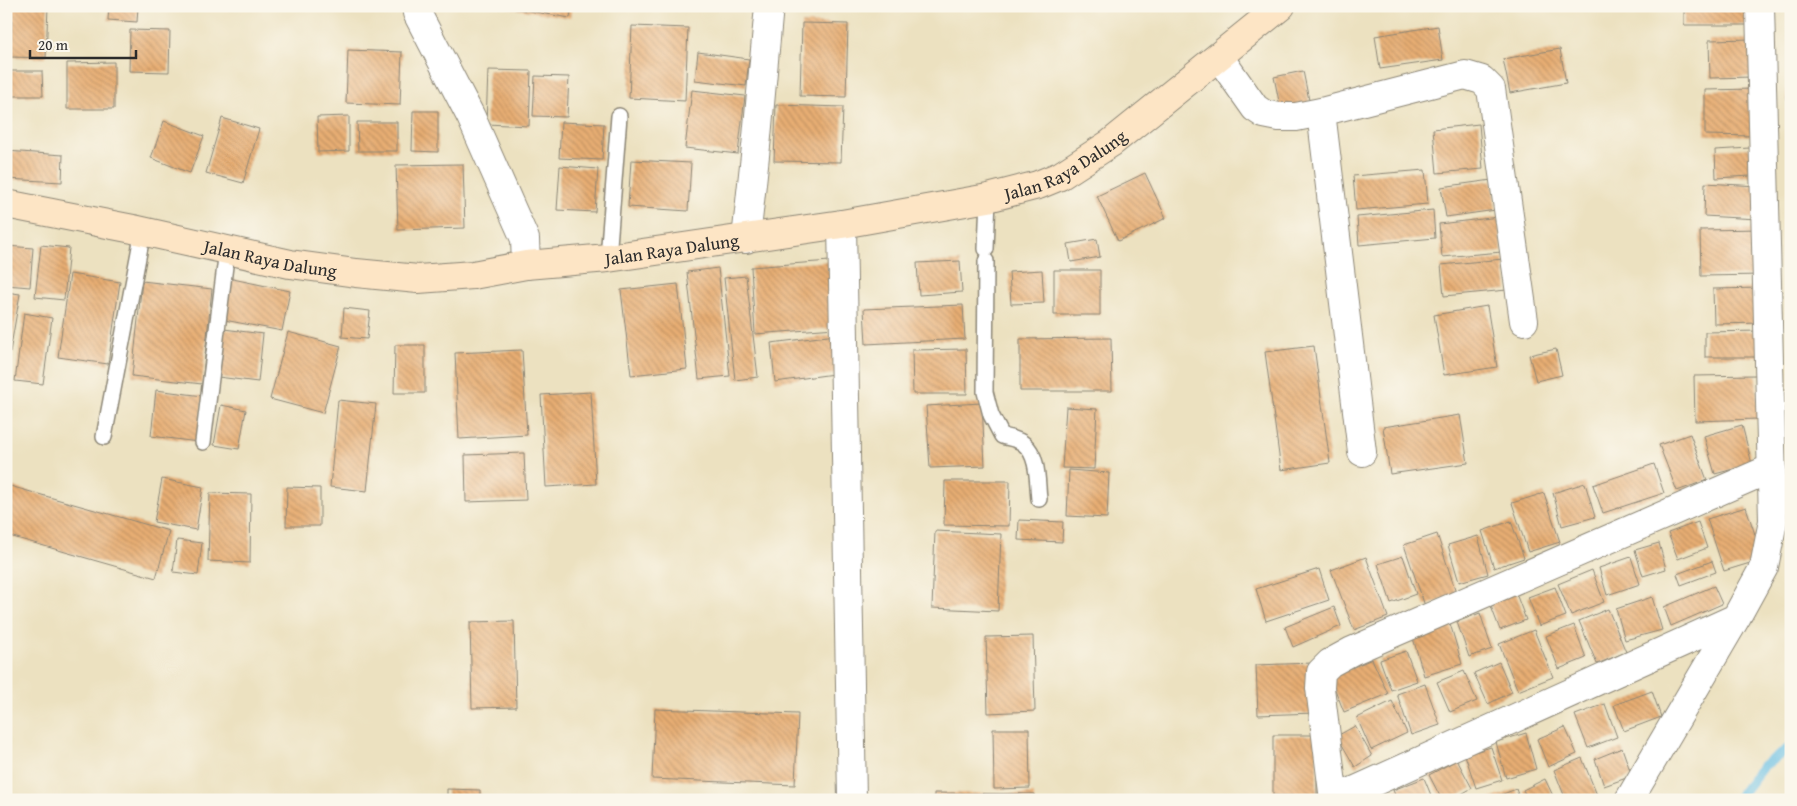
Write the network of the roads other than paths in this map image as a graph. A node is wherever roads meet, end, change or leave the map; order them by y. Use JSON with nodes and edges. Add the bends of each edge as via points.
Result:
{"nodes":[{"id":1,"x":416,"y":6,"type":"edge"},
{"id":2,"x":769,"y":6,"type":"edge"},
{"id":3,"x":1281,"y":6,"type":"edge"},
{"id":4,"x":1760,"y":6,"type":"edge"},
{"id":5,"x":1219,"y":57,"type":"junction"},
{"id":6,"x":1321,"y":112,"type":"junction"},
{"id":7,"x":619,"y":116,"type":"dead end"},
{"id":8,"x":988,"y":198,"type":"junction"},
{"id":9,"x":6,"y":204,"type":"edge"},
{"id":10,"x":842,"y":224,"type":"junction"},
{"id":11,"x":143,"y":231,"type":"junction"},
{"id":12,"x":746,"y":239,"type":"junction"},
{"id":13,"x":227,"y":250,"type":"junction"},
{"id":14,"x":608,"y":258,"type":"junction"},
{"id":15,"x":526,"y":265,"type":"junction"},
{"id":16,"x":1524,"y":321,"type":"dead end"},
{"id":17,"x":104,"y":436,"type":"dead end"},
{"id":18,"x":203,"y":442,"type":"dead end"},
{"id":19,"x":1362,"y":452,"type":"dead end"},
{"id":20,"x":1772,"y":468,"type":"junction"},
{"id":21,"x":1039,"y":499,"type":"dead end"},
{"id":22,"x":1782,"y":521,"type":"edge"},
{"id":23,"x":1736,"y":618,"type":"junction"},
{"id":24,"x":852,"y":800,"type":"edge"},
{"id":25,"x":1334,"y":800,"type":"edge"},
{"id":26,"x":1629,"y":800,"type":"edge"}],
"edges":[{"from":1,"to":15,"type":"street","via":[[471,117],[525,239]]},
{"from":2,"to":12,"type":"street"},
{"from":3,"to":5,"type":"main road","name":"Jalan Raya Dalung"},
{"from":4,"to":20,"type":"street"},
{"from":5,"to":6,"type":"street","via":[[1255,108],[1264,114],[1296,117]]},
{"from":5,"to":8,"type":"main road","name":"Jalan Raya Dalung","via":[[1111,143],[1060,176]]},
{"from":6,"to":16,"type":"street","via":[[1466,76],[1482,80],[1491,89]]},
{"from":6,"to":19,"type":"street"},
{"from":7,"to":14,"type":"lane"},
{"from":8,"to":10,"type":"main road","name":"Jalan Raya Dalung"},
{"from":8,"to":21,"type":"lane","via":[[986,392],[991,415],[1002,436],[1023,442],[1032,452]]},
{"from":9,"to":11,"type":"main road","name":"Jalan Raya Dalung"},
{"from":10,"to":12,"type":"main road","name":"Jalan Raya Dalung"},
{"from":10,"to":24,"type":"street"},
{"from":11,"to":13,"type":"main road","name":"Jalan Raya Dalung"},
{"from":11,"to":17,"type":"lane"},
{"from":12,"to":14,"type":"main road","name":"Jalan Raya Dalung"},
{"from":13,"to":15,"type":"main road","name":"Jalan Raya Dalung","via":[[290,264],[418,279],[473,275]]},
{"from":13,"to":18,"type":"lane"},
{"from":14,"to":15,"type":"main road","name":"Jalan Raya Dalung"},
{"from":20,"to":22,"type":"street"},
{"from":20,"to":25,"type":"street","via":[[1330,663],[1321,672],[1320,688]]},
{"from":22,"to":23,"type":"street","via":[[1764,567]]},
{"from":23,"to":25,"type":"street"},
{"from":23,"to":26,"type":"street"}]}
